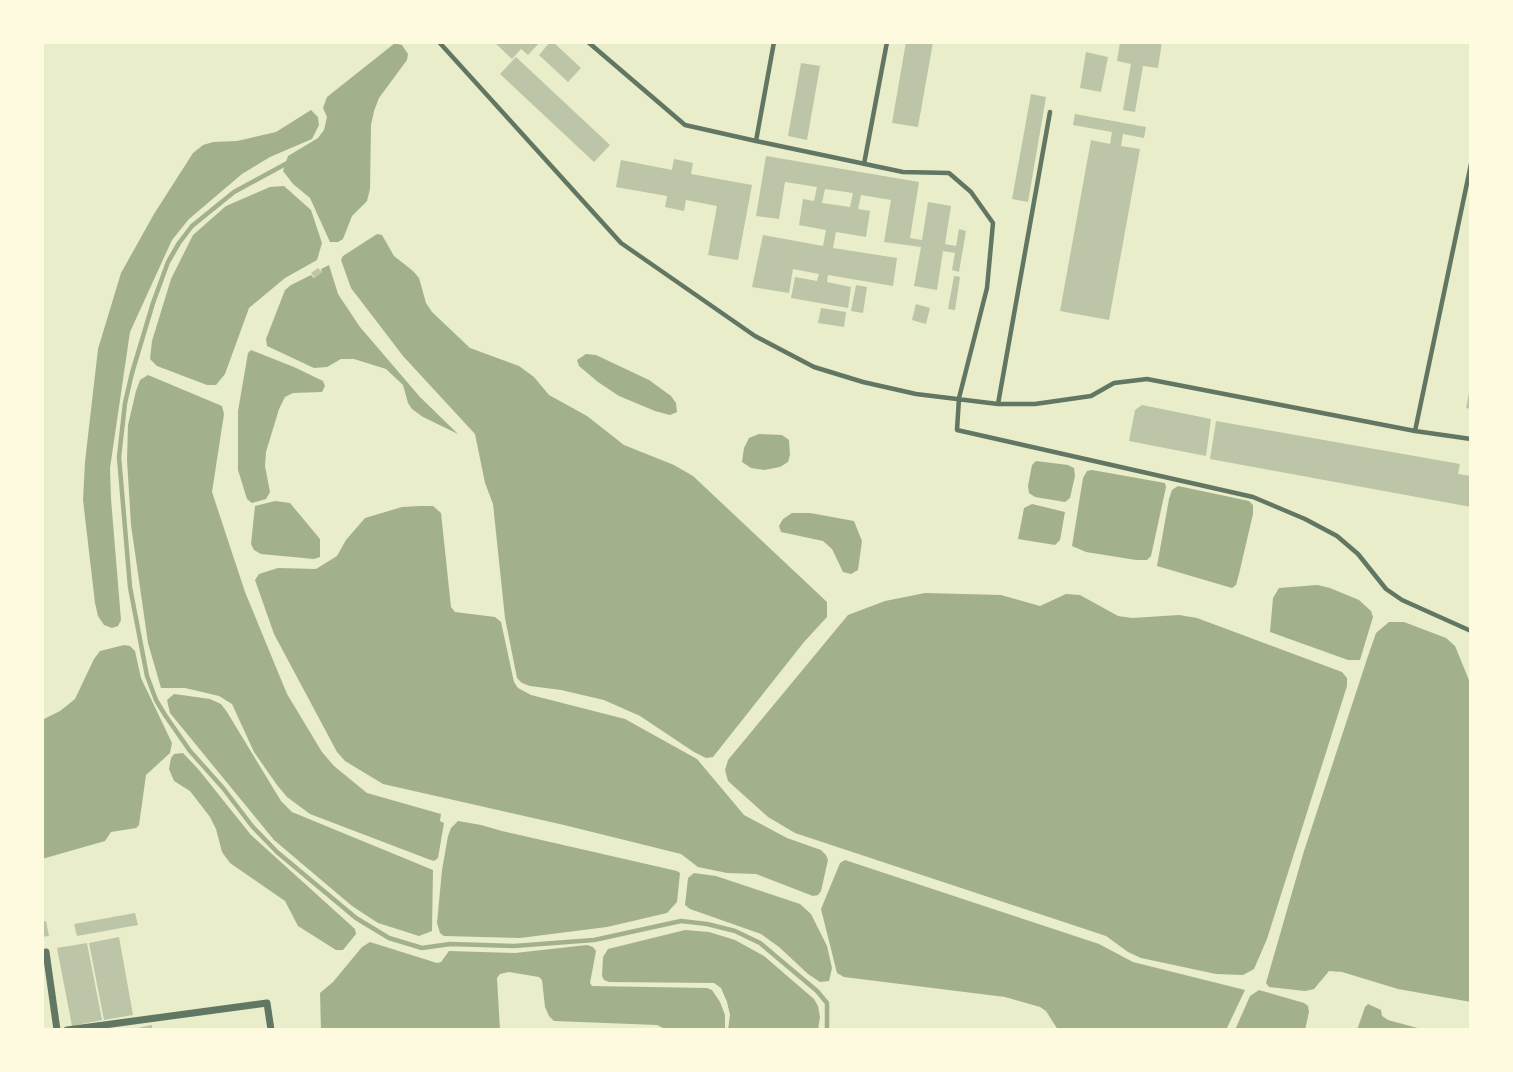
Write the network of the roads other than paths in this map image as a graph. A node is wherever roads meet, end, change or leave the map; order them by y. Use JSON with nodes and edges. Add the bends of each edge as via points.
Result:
{"nodes":[{"id":1,"x":439,"y":42,"type":"edge"},
{"id":2,"x":588,"y":42,"type":"edge"},
{"id":3,"x":774,"y":42,"type":"edge"},
{"id":4,"x":887,"y":42,"type":"edge"},
{"id":5,"x":1050,"y":112,"type":"dead end"},
{"id":6,"x":756,"y":141,"type":"junction"},
{"id":7,"x":864,"y":164,"type":"junction"},
{"id":8,"x":1471,"y":164,"type":"edge"},
{"id":9,"x":959,"y":398,"type":"junction"},
{"id":10,"x":998,"y":404,"type":"junction"},
{"id":11,"x":1415,"y":431,"type":"junction"},
{"id":12,"x":1471,"y":439,"type":"edge"},
{"id":13,"x":1471,"y":631,"type":"edge"},
{"id":14,"x":46,"y":952,"type":"dead end"},
{"id":15,"x":57,"y":1030,"type":"edge"},
{"id":16,"x":67,"y":1030,"type":"edge"},
{"id":17,"x":271,"y":1030,"type":"edge"}],
"edges":[{"from":1,"to":9,"type":"lane","via":[[621,243],[755,336],[814,367],[916,394]]},
{"from":2,"to":6,"type":"lane","via":[[685,125]]},
{"from":3,"to":6,"type":"lane"},
{"from":4,"to":7,"type":"lane"},
{"from":5,"to":10,"type":"lane"},
{"from":6,"to":7,"type":"lane"},
{"from":7,"to":9,"type":"lane","via":[[903,172],[949,173],[971,191],[993,223],[987,288]]},
{"from":8,"to":11,"type":"lane"},
{"from":9,"to":10,"type":"lane"},
{"from":9,"to":13,"type":"lane","via":[[957,430],[1253,497],[1305,519],[1337,536],[1402,600]]},
{"from":10,"to":11,"type":"lane","via":[[1091,396],[1114,383],[1147,379]]},
{"from":11,"to":12,"type":"lane"},
{"from":14,"to":15,"type":"street"},
{"from":16,"to":17,"type":"street","via":[[267,1003]]}]}
